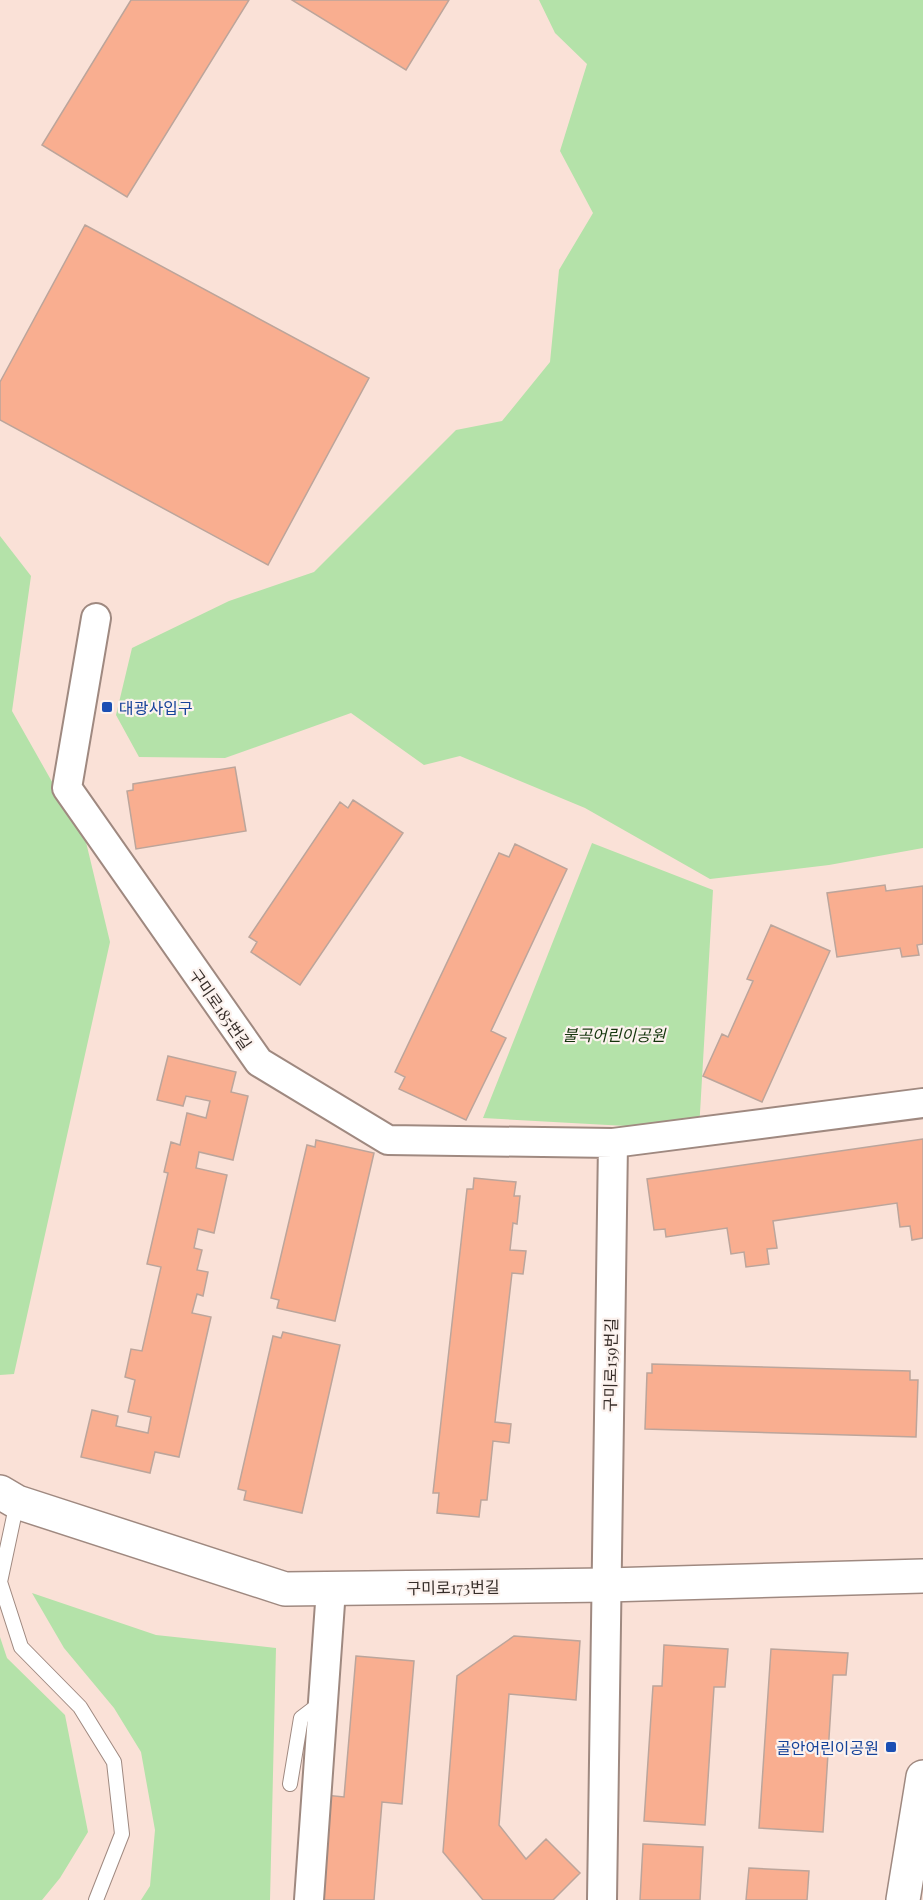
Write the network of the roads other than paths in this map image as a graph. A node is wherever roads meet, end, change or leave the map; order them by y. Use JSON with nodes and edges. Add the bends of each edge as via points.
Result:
{"nodes":[{"id":1,"x":96,"y":618,"type":"dead end"},
{"id":2,"x":923,"y":1103,"type":"edge"},
{"id":3,"x":613,"y":1143,"type":"junction"},
{"id":4,"x":9,"y":1497,"type":"edge"},
{"id":5,"x":923,"y":1576,"type":"edge"},
{"id":6,"x":608,"y":1585,"type":"junction"},
{"id":7,"x":331,"y":1589,"type":"junction"},
{"id":8,"x":323,"y":1701,"type":"junction"},
{"id":9,"x":923,"y":1777,"type":"edge"},
{"id":10,"x":290,"y":1784,"type":"dead end"},
{"id":11,"x":96,"y":1900,"type":"edge"},
{"id":12,"x":309,"y":1900,"type":"edge"},
{"id":13,"x":602,"y":1900,"type":"edge"},
{"id":14,"x":903,"y":1900,"type":"edge"}],
"edges":[{"from":1,"to":3,"type":"street","name":"구미로185번길","via":[[67,788],[259,1062],[388,1140]]},
{"from":2,"to":3,"type":"street"},
{"from":3,"to":6,"type":"street","name":"구미로159번길"},
{"from":4,"to":7,"type":"street","name":"구미로173번길","via":[[285,1589]]},
{"from":4,"to":11,"type":"lane","via":[[0,1582],[21,1647],[80,1707],[114,1762],[122,1833]]},
{"from":5,"to":6,"type":"street","name":"구미로173번길"},
{"from":6,"to":7,"type":"street","name":"구미로173번길"},
{"from":6,"to":13,"type":"street","name":"구미로159번길"},
{"from":7,"to":8,"type":"street"},
{"from":8,"to":10,"type":"lane","via":[[301,1718]]},
{"from":8,"to":12,"type":"street"},
{"from":9,"to":14,"type":"street"}]}
